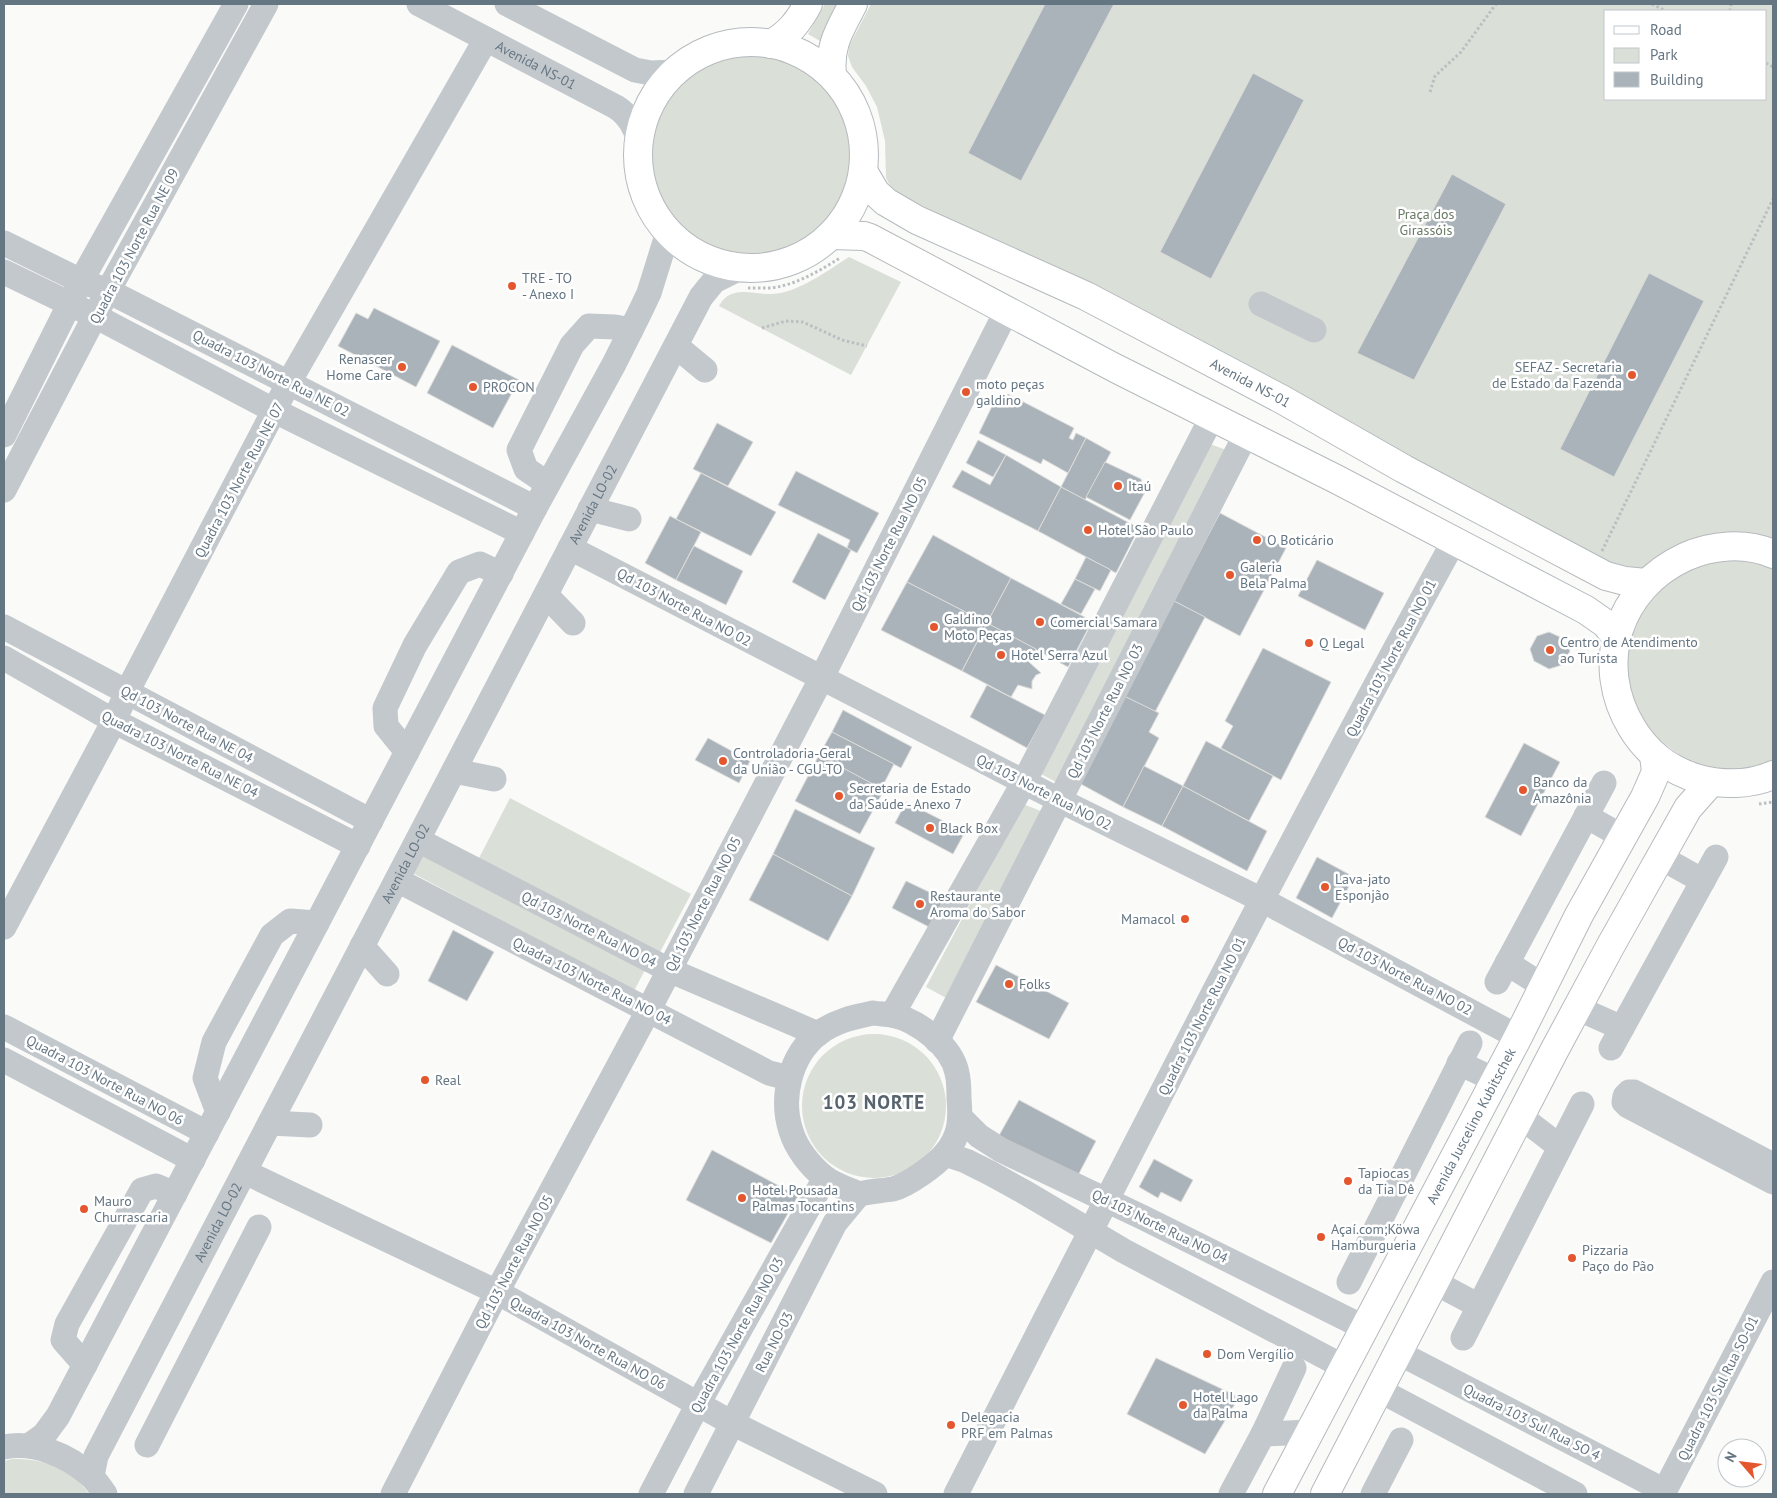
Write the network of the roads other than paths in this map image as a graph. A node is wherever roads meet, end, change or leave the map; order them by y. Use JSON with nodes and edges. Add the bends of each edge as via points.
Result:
{"nodes":[{"id":1,"x":236,"y":4,"type":"edge"},
{"id":2,"x":266,"y":4,"type":"edge"},
{"id":3,"x":419,"y":4,"type":"edge"},
{"id":4,"x":507,"y":4,"type":"edge"},
{"id":5,"x":808,"y":4,"type":"edge"},
{"id":6,"x":853,"y":4,"type":"edge"},
{"id":7,"x":486,"y":39,"type":"junction"},
{"id":8,"x":771,"y":44,"type":"junction"},
{"id":9,"x":675,"y":72,"type":"junction"},
{"id":10,"x":832,"y":76,"type":"junction"},
{"id":11,"x":640,"y":141,"type":"junction"},
{"id":12,"x":863,"y":171,"type":"junction"},
{"id":13,"x":668,"y":232,"type":"junction"},
{"id":14,"x":4,"y":243,"type":"edge"},
{"id":15,"x":839,"y":244,"type":"junction"},
{"id":16,"x":4,"y":272,"type":"edge"},
{"id":17,"x":741,"y":278,"type":"junction"},
{"id":18,"x":81,"y":281,"type":"junction"},
{"id":19,"x":108,"y":291,"type":"junction"},
{"id":20,"x":1261,"y":304,"type":"dead end"},
{"id":21,"x":71,"y":305,"type":"junction"},
{"id":22,"x":1007,"y":310,"type":"junction"},
{"id":23,"x":96,"y":316,"type":"junction"},
{"id":24,"x":631,"y":330,"type":"junction"},
{"id":25,"x":1314,"y":330,"type":"dead end"},
{"id":26,"x":676,"y":346,"type":"junction"},
{"id":27,"x":704,"y":370,"type":"dead end"},
{"id":28,"x":289,"y":382,"type":"junction"},
{"id":29,"x":275,"y":411,"type":"junction"},
{"id":30,"x":1212,"y":416,"type":"junction"},
{"id":31,"x":1246,"y":434,"type":"junction"},
{"id":32,"x":4,"y":435,"type":"edge"},
{"id":33,"x":548,"y":484,"type":"junction"},
{"id":34,"x":4,"y":490,"type":"edge"},
{"id":35,"x":535,"y":508,"type":"junction"},
{"id":36,"x":590,"y":509,"type":"junction"},
{"id":37,"x":629,"y":519,"type":"dead end"},
{"id":38,"x":522,"y":533,"type":"junction"},
{"id":39,"x":1454,"y":541,"type":"junction"},
{"id":40,"x":570,"y":548,"type":"junction"},
{"id":41,"x":1771,"y":548,"type":"edge"},
{"id":42,"x":501,"y":574,"type":"junction"},
{"id":43,"x":1646,"y":583,"type":"junction"},
{"id":44,"x":546,"y":594,"type":"junction"},
{"id":45,"x":573,"y":623,"type":"dead end"},
{"id":46,"x":4,"y":626,"type":"edge"},
{"id":47,"x":1616,"y":637,"type":"junction"},
{"id":48,"x":4,"y":658,"type":"edge"},
{"id":49,"x":821,"y":678,"type":"junction"},
{"id":50,"x":127,"y":692,"type":"junction"},
{"id":51,"x":114,"y":721,"type":"junction"},
{"id":52,"x":408,"y":752,"type":"junction"},
{"id":53,"x":1654,"y":755,"type":"junction"},
{"id":54,"x":454,"y":771,"type":"junction"},
{"id":55,"x":1773,"y":775,"type":"edge"},
{"id":56,"x":494,"y":779,"type":"dead end"},
{"id":57,"x":1024,"y":782,"type":"junction"},
{"id":58,"x":1711,"y":782,"type":"junction"},
{"id":59,"x":1604,"y":783,"type":"dead end"},
{"id":60,"x":1059,"y":800,"type":"junction"},
{"id":61,"x":1586,"y":816,"type":"junction"},
{"id":62,"x":371,"y":821,"type":"junction"},
{"id":63,"x":1623,"y":836,"type":"junction"},
{"id":64,"x":418,"y":840,"type":"junction"},
{"id":65,"x":358,"y":846,"type":"junction"},
{"id":66,"x":1660,"y":857,"type":"junction"},
{"id":67,"x":1716,"y":857,"type":"dead end"},
{"id":68,"x":397,"y":880,"type":"junction"},
{"id":69,"x":1703,"y":881,"type":"junction"},
{"id":70,"x":1262,"y":900,"type":"junction"},
{"id":71,"x":317,"y":923,"type":"junction"},
{"id":72,"x":4,"y":927,"type":"edge"},
{"id":73,"x":362,"y":946,"type":"junction"},
{"id":74,"x":669,"y":970,"type":"junction"},
{"id":75,"x":387,"y":974,"type":"dead end"},
{"id":76,"x":1543,"y":986,"type":"junction"},
{"id":77,"x":1577,"y":1008,"type":"junction"},
{"id":78,"x":648,"y":1011,"type":"junction"},
{"id":79,"x":892,"y":1015,"type":"junction"},
{"id":80,"x":4,"y":1027,"type":"edge"},
{"id":81,"x":818,"y":1034,"type":"junction"},
{"id":82,"x":1518,"y":1037,"type":"junction"},
{"id":83,"x":938,"y":1041,"type":"junction"},
{"id":84,"x":4,"y":1060,"type":"edge"},
{"id":85,"x":789,"y":1078,"type":"junction"},
{"id":86,"x":1495,"y":1080,"type":"junction"},
{"id":87,"x":1582,"y":1104,"type":"dead end"},
{"id":88,"x":1521,"y":1117,"type":"junction"},
{"id":89,"x":961,"y":1118,"type":"junction"},
{"id":90,"x":212,"y":1122,"type":"junction"},
{"id":91,"x":270,"y":1123,"type":"junction"},
{"id":92,"x":310,"y":1125,"type":"dead end"},
{"id":93,"x":1560,"y":1147,"type":"junction"},
{"id":94,"x":945,"y":1154,"type":"junction"},
{"id":95,"x":193,"y":1160,"type":"junction"},
{"id":96,"x":1773,"y":1165,"type":"edge"},
{"id":97,"x":245,"y":1172,"type":"junction"},
{"id":98,"x":825,"y":1178,"type":"junction"},
{"id":99,"x":1773,"y":1182,"type":"edge"},
{"id":100,"x":175,"y":1194,"type":"junction"},
{"id":101,"x":859,"y":1194,"type":"junction"},
{"id":102,"x":1107,"y":1200,"type":"junction"},
{"id":103,"x":220,"y":1219,"type":"junction"},
{"id":104,"x":1090,"y":1231,"type":"junction"},
{"id":105,"x":1372,"y":1238,"type":"junction"},
{"id":106,"x":1403,"y":1256,"type":"junction"},
{"id":107,"x":1349,"y":1282,"type":"dead end"},
{"id":108,"x":1773,"y":1282,"type":"edge"},
{"id":109,"x":1436,"y":1283,"type":"junction"},
{"id":110,"x":497,"y":1292,"type":"junction"},
{"id":111,"x":1480,"y":1306,"type":"junction"},
{"id":112,"x":1365,"y":1328,"type":"junction"},
{"id":113,"x":1463,"y":1338,"type":"dead end"},
{"id":114,"x":1399,"y":1353,"type":"junction"},
{"id":115,"x":85,"y":1365,"type":"junction"},
{"id":116,"x":1344,"y":1367,"type":"junction"},
{"id":117,"x":1294,"y":1368,"type":"dead end"},
{"id":118,"x":1379,"y":1390,"type":"junction"},
{"id":119,"x":698,"y":1404,"type":"junction"},
{"id":120,"x":116,"y":1418,"type":"junction"},
{"id":121,"x":732,"y":1423,"type":"junction"},
{"id":122,"x":1311,"y":1432,"type":"junction"},
{"id":123,"x":1263,"y":1434,"type":"junction"},
{"id":124,"x":1401,"y":1440,"type":"dead end"},
{"id":125,"x":30,"y":1445,"type":"junction"},
{"id":126,"x":4,"y":1447,"type":"edge"},
{"id":127,"x":98,"y":1485,"type":"edge"},
{"id":128,"x":1664,"y":1493,"type":"edge"},
{"id":129,"x":393,"y":1494,"type":"edge"},
{"id":130,"x":651,"y":1494,"type":"edge"},
{"id":131,"x":696,"y":1494,"type":"edge"},
{"id":132,"x":875,"y":1494,"type":"edge"},
{"id":133,"x":956,"y":1494,"type":"edge"},
{"id":134,"x":1231,"y":1494,"type":"edge"},
{"id":135,"x":1277,"y":1494,"type":"edge"},
{"id":136,"x":1325,"y":1494,"type":"edge"},
{"id":137,"x":1373,"y":1494,"type":"edge"},
{"id":138,"x":1575,"y":1494,"type":"edge"}],
"edges":[{"from":1,"to":18,"type":"street","name":"Quadra 103 Norte Rua NE 09"},
{"from":2,"to":19,"type":"street","name":"Quadra 103 Norte Rua NE 09"},
{"from":3,"to":7,"type":"street","name":"Avenida NS-01"},
{"from":4,"to":9,"type":"street","via":[[635,70]]},
{"from":5,"to":8,"type":"main road","via":[[795,25]]},
{"from":6,"to":10,"type":"main road","via":[[834,43]]},
{"from":7,"to":11,"type":"street","name":"Avenida NS-01","via":[[619,108],[633,124]]},
{"from":7,"to":28,"type":"street","name":"Quadra 103 Norte Rua NE 07"},
{"from":8,"to":9,"type":"main road","name":"Avenida NS-01","via":[[749,42],[720,47],[696,57]]},
{"from":8,"to":10,"type":"main road","name":"Avenida NS-01","via":[[806,56]]},
{"from":9,"to":11,"type":"main road","name":"Avenida NS-01","via":[[650,105]]},
{"from":10,"to":12,"type":"main road","name":"Avenida NS-01","via":[[849,97],[860,122]]},
{"from":11,"to":13,"type":"main road","name":"Avenida NS-01","via":[[642,185],[654,212]]},
{"from":12,"to":15,"type":"main road","name":"Avenida NS-01","via":[[854,202],[843,221]]},
{"from":12,"to":43,"type":"main road","name":"Avenida NS-01","via":[[876,193],[886,202],[918,220],[1086,296],[1275,395],[1404,469],[1593,570],[1626,581]]},
{"from":13,"to":17,"type":"main road","name":"Avenida NS-01","via":[[685,247]]},
{"from":13,"to":24,"type":"street","via":[[649,293]]},
{"from":14,"to":18,"type":"street","name":"Quadra 103 Norte Rua NE 02"},
{"from":15,"to":17,"type":"main road","name":"Avenida NS-01","via":[[813,250]]},
{"from":15,"to":22,"type":"main road","via":[[864,236],[870,238]]},
{"from":16,"to":21,"type":"street"},
{"from":17,"to":26,"type":"street","name":"Avenida LO-02","via":[[717,279],[707,288]]},
{"from":18,"to":19,"type":"street","name":"Quadra 103 Norte Rua NE 02"},
{"from":18,"to":21,"type":"street","name":"Quadra 103 Norte Rua NE 09"},
{"from":19,"to":23,"type":"street","name":"Quadra 103 Norte Rua NE 09"},
{"from":19,"to":28,"type":"street","name":"Quadra 103 Norte Rua NE 02"},
{"from":20,"to":25,"type":"street"},
{"from":21,"to":23,"type":"street"},
{"from":21,"to":32,"type":"street","name":"Quadra 103 Norte Rua NE 09"},
{"from":22,"to":30,"type":"main road"},
{"from":22,"to":49,"type":"street","name":"Qd 103 Norte Rua NO 05"},
{"from":23,"to":29,"type":"street"},
{"from":23,"to":34,"type":"street","name":"Quadra 103 Norte Rua NE 09"},
{"from":24,"to":33,"type":"street"},
{"from":24,"to":33,"type":"street","via":[[589,326],[572,345],[519,450],[526,469]]},
{"from":26,"to":27,"type":"street"},
{"from":26,"to":36,"type":"street","name":"Avenida LO-02"},
{"from":28,"to":29,"type":"street","name":"Quadra 103 Norte Rua NE 07"},
{"from":28,"to":35,"type":"street","name":"Quadra 103 Norte Rua NE 02"},
{"from":29,"to":38,"type":"street"},
{"from":29,"to":50,"type":"street","name":"Quadra 103 Norte Rua NE 07"},
{"from":30,"to":31,"type":"main road"},
{"from":30,"to":57,"type":"street"},
{"from":31,"to":39,"type":"main road"},
{"from":31,"to":60,"type":"street","name":"Qd 103 Norte Rua NO 03"},
{"from":33,"to":35,"type":"street"},
{"from":35,"to":38,"type":"street"},
{"from":36,"to":37,"type":"street"},
{"from":36,"to":40,"type":"street","name":"Avenida LO-02"},
{"from":38,"to":42,"type":"street"},
{"from":39,"to":47,"type":"main road","via":[[1586,610],[1606,624]]},
{"from":39,"to":70,"type":"street","name":"Quadra 103 Norte Rua NO 01"},
{"from":40,"to":44,"type":"street","name":"Avenida LO-02"},
{"from":40,"to":49,"type":"street","name":"Qd 103 Norte Rua NO 02"},
{"from":41,"to":43,"type":"main road","via":[[1734,546],[1701,550],[1674,562]]},
{"from":42,"to":52,"type":"street"},
{"from":42,"to":52,"type":"street","via":[[480,564],[458,572],[416,645],[385,708],[386,726]]},
{"from":43,"to":47,"type":"main road","via":[[1634,598]]},
{"from":44,"to":45,"type":"street"},
{"from":44,"to":54,"type":"street","name":"Avenida LO-02"},
{"from":46,"to":50,"type":"street","name":"Qd 103 Norte Rua NE 04"},
{"from":47,"to":53,"type":"main road","via":[[1613,661],[1617,697],[1623,714]]},
{"from":48,"to":51,"type":"street","name":"Quadra 103 Norte Rua NE 04"},
{"from":49,"to":57,"type":"street","name":"Qd 103 Norte Rua NO 02"},
{"from":49,"to":74,"type":"street","name":"Qd 103 Norte Rua NO 05"},
{"from":50,"to":51,"type":"street","name":"Quadra 103 Norte Rua NE 07"},
{"from":50,"to":62,"type":"street","name":"Qd 103 Norte Rua NE 04"},
{"from":51,"to":65,"type":"street","name":"Quadra 103 Norte Rua NE 04"},
{"from":51,"to":72,"type":"street","name":"Quadra 103 Norte Rua NE 07"},
{"from":52,"to":62,"type":"street"},
{"from":53,"to":58,"type":"main road","via":[[1671,767]]},
{"from":53,"to":63,"type":"main road","name":"Avenida Juscelino Kubitschek","via":[[1656,772]]},
{"from":54,"to":56,"type":"street"},
{"from":54,"to":64,"type":"street","name":"Avenida LO-02"},
{"from":55,"to":58,"type":"main road","via":[[1734,784]]},
{"from":57,"to":60,"type":"street","name":"Qd 103 Norte Rua NO 02"},
{"from":57,"to":79,"type":"street"},
{"from":58,"to":66,"type":"main road","via":[[1688,808]]},
{"from":59,"to":61,"type":"street"},
{"from":60,"to":70,"type":"street","name":"Qd 103 Norte Rua NO 02"},
{"from":60,"to":83,"type":"street","name":"Qd 103 Norte Rua NO 03"},
{"from":61,"to":63,"type":"street"},
{"from":61,"to":76,"type":"street","via":[[1502,973]]},
{"from":62,"to":65,"type":"street"},
{"from":63,"to":76,"type":"main road","name":"Avenida Juscelino Kubitschek"},
{"from":64,"to":68,"type":"street","name":"Avenida LO-02"},
{"from":64,"to":74,"type":"street","name":"Qd 103 Norte Rua NO 04"},
{"from":65,"to":71,"type":"street"},
{"from":66,"to":69,"type":"street"},
{"from":66,"to":77,"type":"main road"},
{"from":67,"to":69,"type":"street"},
{"from":68,"to":73,"type":"street","name":"Avenida LO-02"},
{"from":68,"to":78,"type":"street","name":"Quadra 103 Norte Rua NO 04"},
{"from":69,"to":77,"type":"street","via":[[1617,1038]]},
{"from":70,"to":82,"type":"street","name":"Qd 103 Norte Rua NO 02"},
{"from":70,"to":102,"type":"street","name":"Quadra 103 Norte Rua NO 01"},
{"from":71,"to":90,"type":"street"},
{"from":71,"to":90,"type":"street","via":[[290,921],[272,935],[214,1042],[205,1078]]},
{"from":73,"to":75,"type":"street"},
{"from":73,"to":91,"type":"street","name":"Avenida LO-02"},
{"from":74,"to":78,"type":"street","name":"Qd 103 Norte Rua NO 05"},
{"from":74,"to":81,"type":"street","name":"Qd 103 Norte Rua NO 04"},
{"from":76,"to":82,"type":"main road","name":"Avenida Juscelino Kubitschek"},
{"from":77,"to":88,"type":"main road"},
{"from":78,"to":85,"type":"street","name":"Quadra 103 Norte Rua NO 04","via":[[768,1073]]},
{"from":78,"to":110,"type":"street","name":"Qd 103 Norte Rua NO 05"},
{"from":79,"to":81,"type":"street","via":[[872,1013],[844,1019]]},
{"from":79,"to":83,"type":"street","via":[[920,1026]]},
{"from":80,"to":90,"type":"street","name":"Quadra 103 Norte Rua NO 06"},
{"from":81,"to":85,"type":"street","via":[[800,1054]]},
{"from":82,"to":86,"type":"main road","name":"Avenida Juscelino Kubitschek"},
{"from":83,"to":89,"type":"street","via":[[957,1071]]},
{"from":84,"to":95,"type":"street"},
{"from":85,"to":98,"type":"street","via":[[786,1105],[791,1132],[803,1155]]},
{"from":86,"to":105,"type":"street","via":[[1464,1053]]},
{"from":86,"to":106,"type":"main road","name":"Avenida Juscelino Kubitschek"},
{"from":87,"to":93,"type":"street"},
{"from":88,"to":93,"type":"street"},
{"from":88,"to":109,"type":"main road"},
{"from":89,"to":94,"type":"street","via":[[955,1138]]},
{"from":89,"to":102,"type":"street","name":"Qd 103 Norte Rua NO 04","via":[[979,1136],[1001,1150]]},
{"from":90,"to":95,"type":"street"},
{"from":91,"to":92,"type":"street"},
{"from":91,"to":97,"type":"street","name":"Avenida LO-02"},
{"from":93,"to":111,"type":"street"},
{"from":94,"to":101,"type":"street","via":[[920,1175],[894,1188]]},
{"from":94,"to":104,"type":"street","via":[[997,1177]]},
{"from":95,"to":100,"type":"street"},
{"from":96,"to":99,"type":"street","via":[[1634,1092],[1625,1096],[1624,1102],[1628,1106]]},
{"from":97,"to":103,"type":"street","name":"Avenida LO-02"},
{"from":97,"to":110,"type":"street","name":"Quadra 103 Norte Rua NO 06"},
{"from":98,"to":101,"type":"street"},
{"from":98,"to":119,"type":"street","name":"Quadra 103 Norte Rua NO 03"},
{"from":100,"to":115,"type":"street"},
{"from":100,"to":115,"type":"street","via":[[156,1186],[142,1190],[66,1324],[62,1340]]},
{"from":101,"to":121,"type":"street","name":"Rua NO-03","via":[[835,1223]]},
{"from":102,"to":104,"type":"street","name":"Quadra 103 Norte Rua NO 01"},
{"from":102,"to":112,"type":"street","name":"Qd 103 Norte Rua NO 04"},
{"from":103,"to":120,"type":"street","name":"Avenida LO-02"},
{"from":103,"to":120,"type":"street","via":[[253,1237],[152,1436]]},
{"from":104,"to":116,"type":"street"},
{"from":104,"to":133,"type":"street","name":"Quadra 103 Norte Rua NO 01"},
{"from":105,"to":106,"type":"street"},
{"from":105,"to":107,"type":"street"},
{"from":106,"to":112,"type":"main road","name":"Avenida Juscelino Kubitschek"},
{"from":108,"to":128,"type":"street","name":"Quadra 103 Sul Rua SO-01"},
{"from":109,"to":111,"type":"street"},
{"from":109,"to":114,"type":"main road"},
{"from":110,"to":119,"type":"street","name":"Quadra 103 Norte Rua NO 06"},
{"from":110,"to":129,"type":"street","name":"Qd 103 Norte Rua NO 05"},
{"from":111,"to":113,"type":"street"},
{"from":112,"to":116,"type":"main road","name":"Avenida Juscelino Kubitschek"},
{"from":114,"to":118,"type":"main road"},
{"from":114,"to":128,"type":"street","name":"Quadra 103 Sul Rua SO 4"},
{"from":115,"to":125,"type":"street","via":[[53,1424]]},
{"from":116,"to":122,"type":"main road","name":"Avenida Juscelino Kubitschek"},
{"from":117,"to":123,"type":"street"},
{"from":118,"to":136,"type":"main road"},
{"from":118,"to":138,"type":"street"},
{"from":119,"to":121,"type":"street","name":"Quadra 103 Norte Rua NO 06"},
{"from":119,"to":130,"type":"street","name":"Quadra 103 Norte Rua NO 03"},
{"from":120,"to":127,"type":"street","name":"Avenida LO-02","via":[[96,1456]]},
{"from":121,"to":131,"type":"street","name":"Rua NO-03"},
{"from":121,"to":132,"type":"street","name":"Quadra 103 Norte Rua NO 06"},
{"from":122,"to":123,"type":"street"},
{"from":122,"to":135,"type":"main road","name":"Avenida Juscelino Kubitschek"},
{"from":123,"to":134,"type":"street"},
{"from":124,"to":137,"type":"street"},
{"from":125,"to":126,"type":"street"},
{"from":125,"to":127,"type":"street","via":[[67,1459]]}]}
